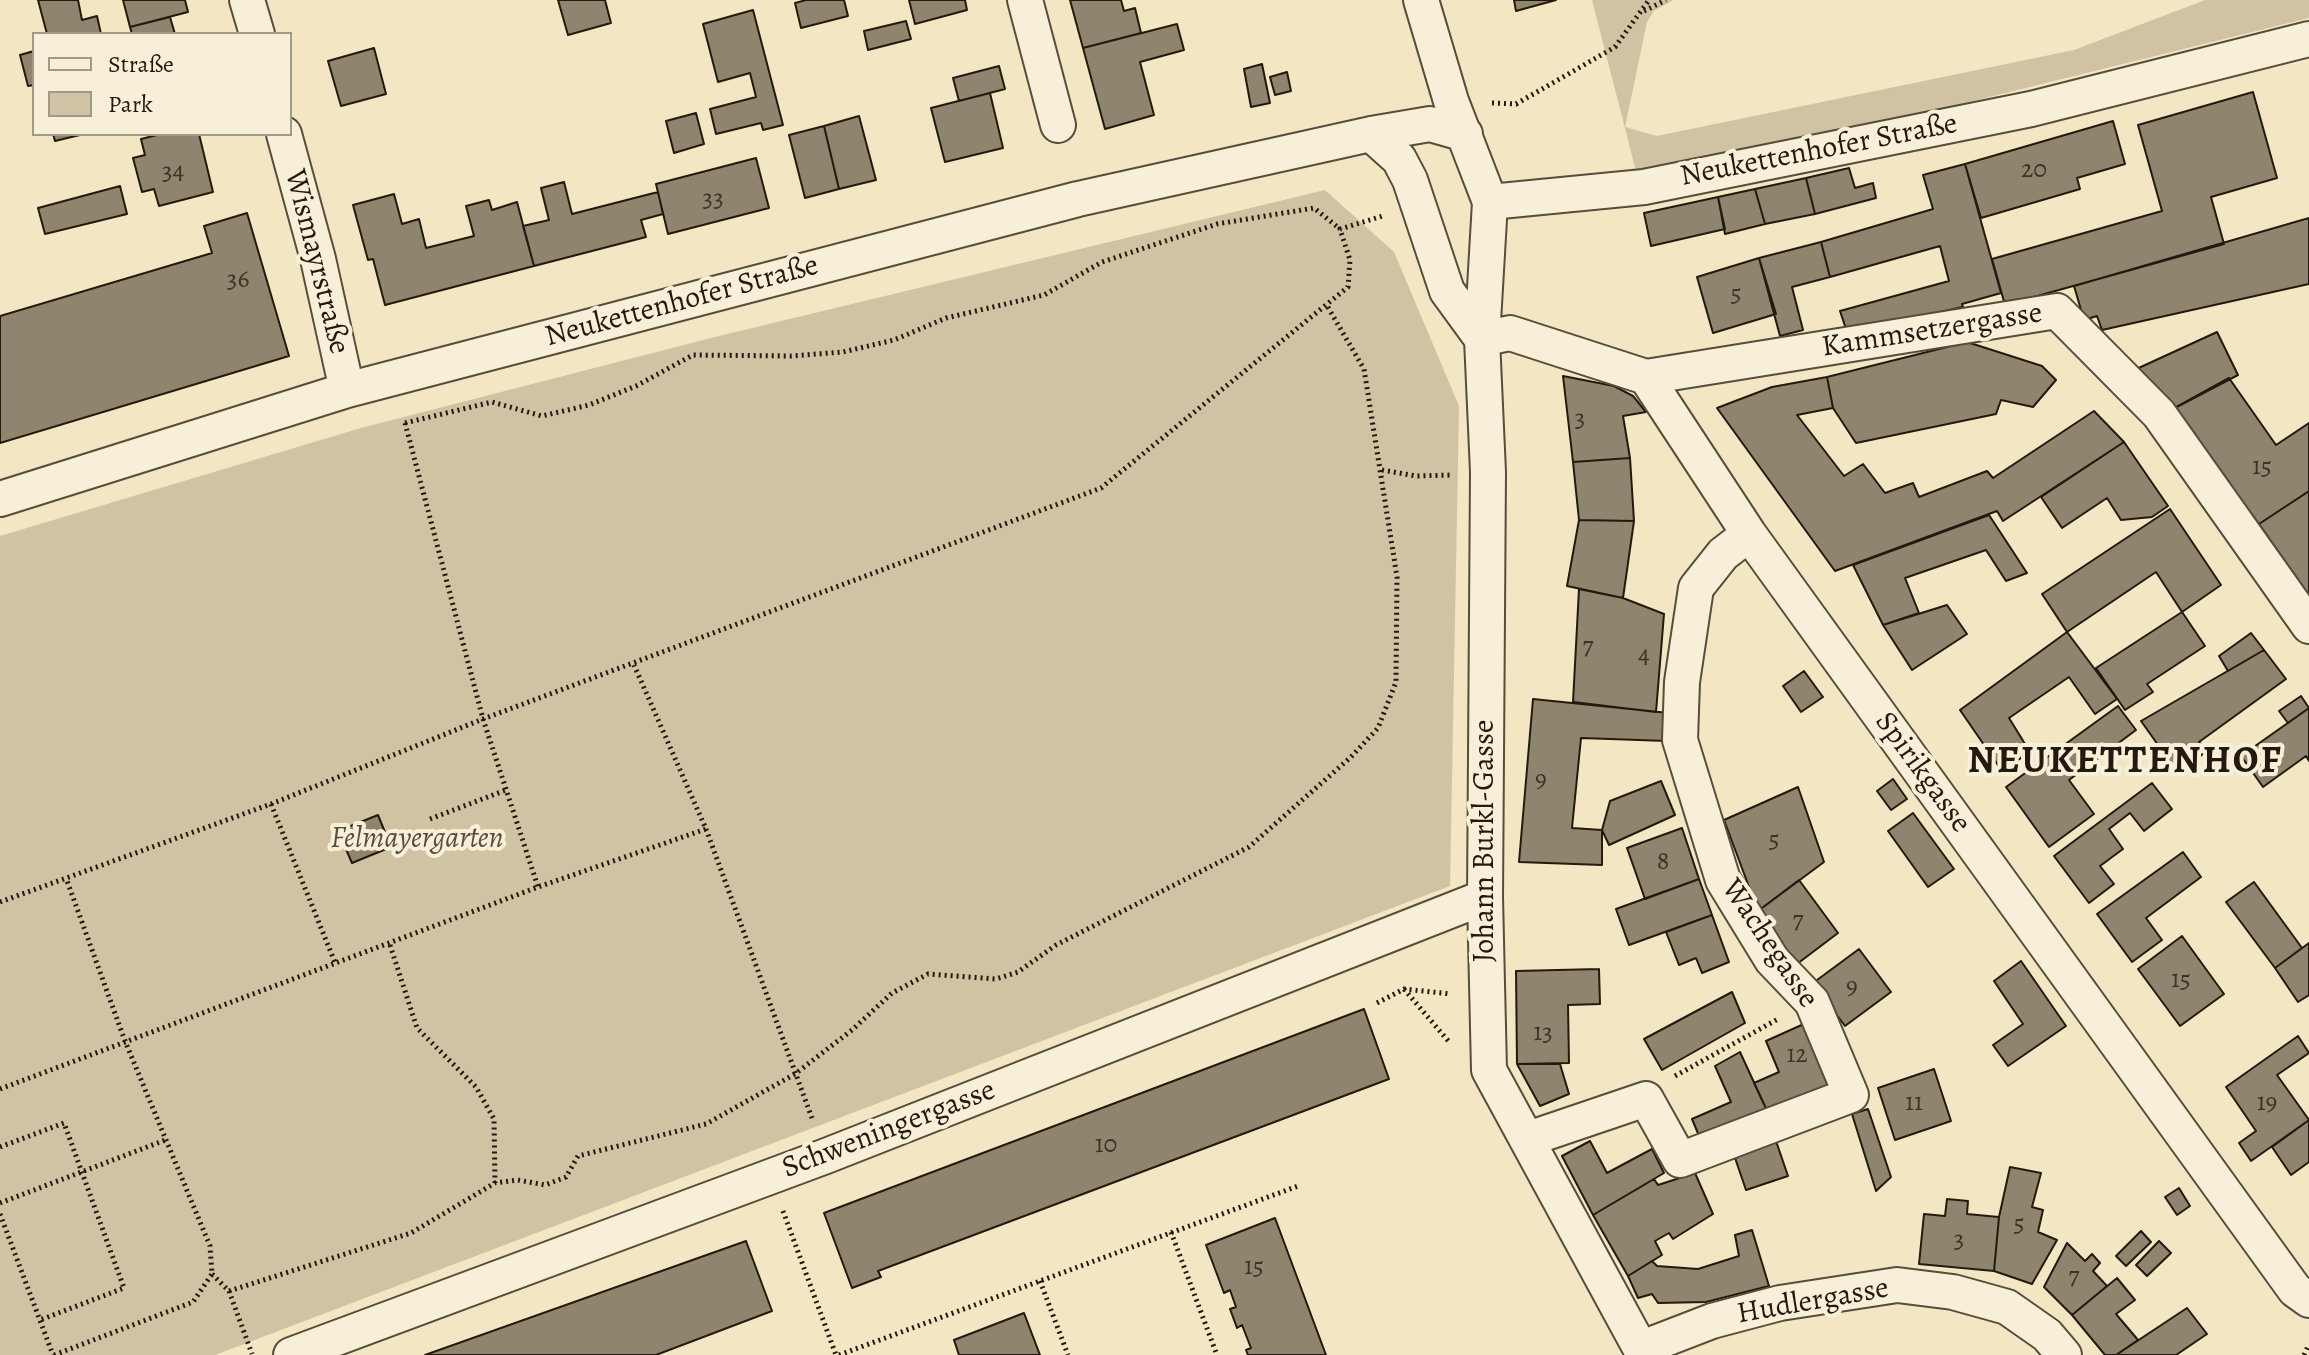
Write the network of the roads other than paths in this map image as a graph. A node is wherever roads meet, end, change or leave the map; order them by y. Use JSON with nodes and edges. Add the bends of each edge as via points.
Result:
{"nodes":[{"id":1,"x":247,"y":0,"type":"edge"},
{"id":2,"x":1025,"y":0,"type":"edge"},
{"id":3,"x":1421,"y":0,"type":"edge"},
{"id":4,"x":256,"y":32,"type":"edge"},
{"id":5,"x":2309,"y":39,"type":"edge"},
{"id":6,"x":1058,"y":125,"type":"dead end"},
{"id":7,"x":1371,"y":134,"type":"junction"},
{"id":8,"x":1465,"y":134,"type":"junction"},
{"id":9,"x":285,"y":136,"type":"edge"},
{"id":10,"x":1490,"y":202,"type":"junction"},
{"id":11,"x":1482,"y":339,"type":"junction"},
{"id":12,"x":1646,"y":377,"type":"junction"},
{"id":13,"x":347,"y":390,"type":"junction"},
{"id":14,"x":0,"y":499,"type":"edge"},
{"id":15,"x":1749,"y":534,"type":"junction"},
{"id":16,"x":2309,"y":626,"type":"edge"},
{"id":17,"x":1485,"y":897,"type":"junction"},
{"id":18,"x":1528,"y":1139,"type":"junction"},
{"id":19,"x":2309,"y":1300,"type":"edge"},
{"id":20,"x":1659,"y":1349,"type":"edge"},
{"id":21,"x":291,"y":1355,"type":"edge"},
{"id":22,"x":2064,"y":1355,"type":"edge"}],
"edges":[{"from":1,"to":4,"type":"street"},
{"from":2,"to":6,"type":"street"},
{"from":3,"to":8,"type":"street"},
{"from":5,"to":10,"type":"street","name":"Neukettenhofer Straße","via":[[2031,109],[1644,187]]},
{"from":7,"to":8,"type":"street","name":"Neukettenhofer Straße","via":[[1430,124]]},
{"from":7,"to":11,"type":"street","via":[[1399,159],[1447,291]]},
{"from":7,"to":13,"type":"street","name":"Neukettenhofer Straße","via":[[1078,199]]},
{"from":8,"to":10,"type":"street"},
{"from":9,"to":13,"type":"street","name":"Wismayrstraße"},
{"from":10,"to":11,"type":"street","name":"Johann Burkl-Gasse"},
{"from":11,"to":12,"type":"street","via":[[1510,333]]},
{"from":11,"to":17,"type":"street","name":"Johann Burkl-Gasse","via":[[1488,472]]},
{"from":12,"to":15,"type":"street","name":"Spirikgasse"},
{"from":12,"to":16,"type":"street","name":"Kammsetzergasse","via":[[2057,311],[2159,414]]},
{"from":13,"to":14,"type":"street","name":"Neukettenhofer Straße"},
{"from":15,"to":18,"type":"street","name":"Wachegasse","via":[[1723,554],[1696,588],[1682,682],[1680,740],[1723,880],[1772,960],[1812,1002],[1851,1095],[1680,1160],[1646,1099]]},
{"from":15,"to":19,"type":"street","name":"Spirikgasse","via":[[2295,1290]]},
{"from":17,"to":18,"type":"street","name":"Johann Burkl-Gasse","via":[[1489,1070]]},
{"from":17,"to":21,"type":"street","name":"Schweningergasse","via":[[826,1156]]},
{"from":18,"to":20,"type":"street","name":"Johann Burkl-Gasse","via":[[1620,1308]]},
{"from":20,"to":22,"type":"street","name":"Hudlergasse","via":[[1712,1321],[1780,1303],[1897,1285],[1953,1292],[2007,1307],[2047,1335]]}]}
